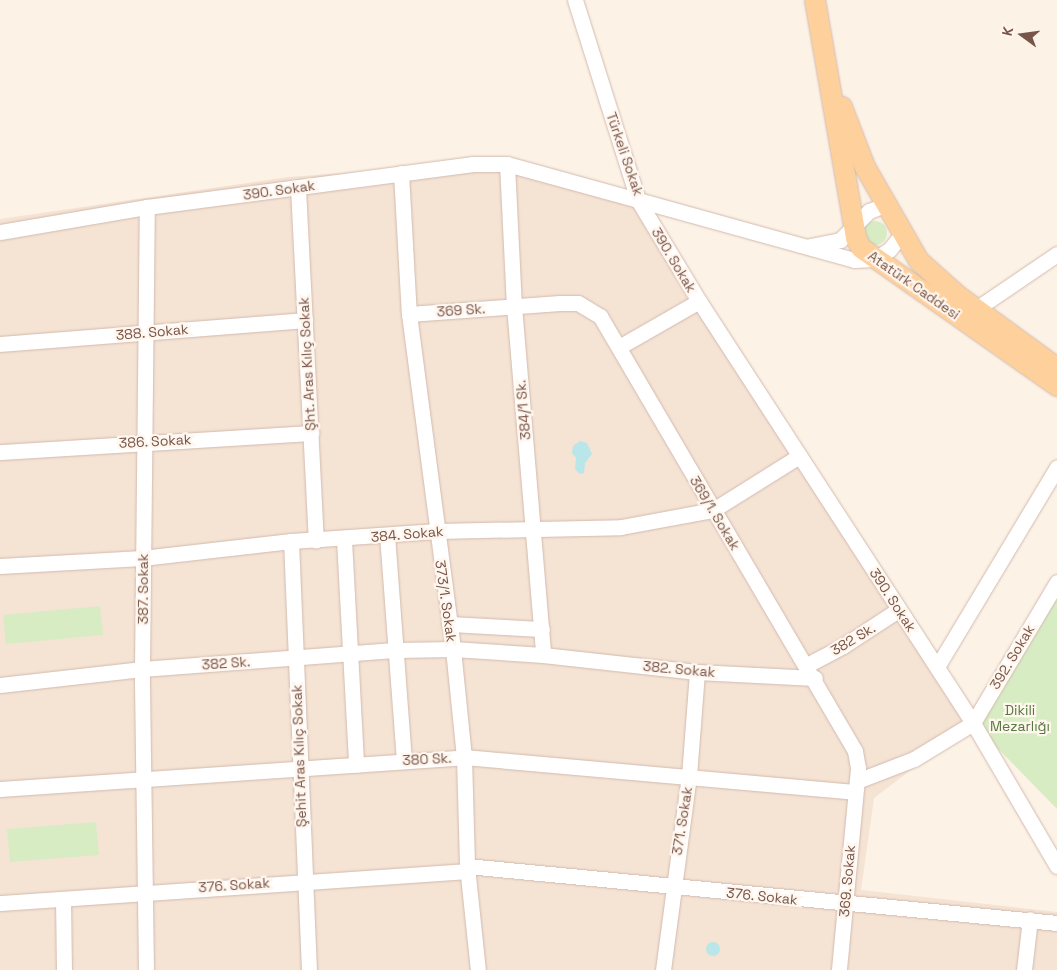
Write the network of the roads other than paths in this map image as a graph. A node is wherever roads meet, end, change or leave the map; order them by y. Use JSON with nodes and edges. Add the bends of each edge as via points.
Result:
{"nodes":[{"id":1,"x":575,"y":0,"type":"edge"},
{"id":2,"x":815,"y":0,"type":"edge"},
{"id":3,"x":819,"y":23,"type":"junction"},
{"id":4,"x":508,"y":164,"type":"junction"},
{"id":5,"x":401,"y":173,"type":"junction"},
{"id":6,"x":298,"y":188,"type":"junction"},
{"id":7,"x":638,"y":200,"type":"junction"},
{"id":8,"x":887,"y":204,"type":"junction"},
{"id":9,"x":147,"y":207,"type":"junction"},
{"id":10,"x":853,"y":225,"type":"junction"},
{"id":11,"x":0,"y":232,"type":"edge"},
{"id":12,"x":904,"y":232,"type":"junction"},
{"id":13,"x":806,"y":247,"type":"junction"},
{"id":14,"x":1057,"y":254,"type":"edge"},
{"id":15,"x":875,"y":259,"type":"junction"},
{"id":16,"x":699,"y":301,"type":"junction"},
{"id":17,"x":514,"y":306,"type":"junction"},
{"id":18,"x":976,"y":309,"type":"junction"},
{"id":19,"x":409,"y":314,"type":"junction"},
{"id":20,"x":305,"y":320,"type":"junction"},
{"id":21,"x":144,"y":333,"type":"junction"},
{"id":22,"x":0,"y":344,"type":"edge"},
{"id":23,"x":619,"y":347,"type":"junction"},
{"id":24,"x":1057,"y":368,"type":"edge"},
{"id":25,"x":1057,"y":386,"type":"edge"},
{"id":26,"x":311,"y":433,"type":"junction"},
{"id":27,"x":144,"y":442,"type":"junction"},
{"id":28,"x":0,"y":452,"type":"edge"},
{"id":29,"x":799,"y":456,"type":"junction"},
{"id":30,"x":1057,"y":467,"type":"edge"},
{"id":31,"x":713,"y":510,"type":"junction"},
{"id":32,"x":534,"y":528,"type":"junction"},
{"id":33,"x":437,"y":531,"type":"junction"},
{"id":34,"x":387,"y":535,"type":"junction"},
{"id":35,"x":316,"y":540,"type":"junction"},
{"id":36,"x":344,"y":540,"type":"junction"},
{"id":37,"x":292,"y":541,"type":"junction"},
{"id":38,"x":142,"y":558,"type":"junction"},
{"id":39,"x":0,"y":566,"type":"edge"},
{"id":40,"x":1057,"y":582,"type":"edge"},
{"id":41,"x":898,"y":610,"type":"junction"},
{"id":42,"x":449,"y":624,"type":"junction"},
{"id":43,"x":542,"y":629,"type":"junction"},
{"id":44,"x":453,"y":649,"type":"junction"},
{"id":45,"x":397,"y":650,"type":"junction"},
{"id":46,"x":351,"y":654,"type":"junction"},
{"id":47,"x":544,"y":655,"type":"junction"},
{"id":48,"x":295,"y":658,"type":"junction"},
{"id":49,"x":938,"y":667,"type":"junction"},
{"id":50,"x":142,"y":669,"type":"junction"},
{"id":51,"x":811,"y":671,"type":"junction"},
{"id":52,"x":697,"y":672,"type":"junction"},
{"id":53,"x":0,"y":685,"type":"edge"},
{"id":54,"x":973,"y":722,"type":"junction"},
{"id":55,"x":464,"y":757,"type":"junction"},
{"id":56,"x":404,"y":760,"type":"junction"},
{"id":57,"x":356,"y":765,"type":"junction"},
{"id":58,"x":300,"y":769,"type":"junction"},
{"id":59,"x":689,"y":776,"type":"junction"},
{"id":60,"x":143,"y":778,"type":"junction"},
{"id":61,"x":856,"y":786,"type":"junction"},
{"id":62,"x":0,"y":789,"type":"edge"},
{"id":63,"x":1057,"y":866,"type":"edge"},
{"id":64,"x":468,"y":868,"type":"junction"},
{"id":65,"x":303,"y":881,"type":"junction"},
{"id":66,"x":672,"y":885,"type":"junction"},
{"id":67,"x":145,"y":891,"type":"junction"},
{"id":68,"x":63,"y":899,"type":"junction"},
{"id":69,"x":0,"y":903,"type":"edge"},
{"id":70,"x":846,"y":905,"type":"junction"},
{"id":71,"x":1030,"y":919,"type":"junction"},
{"id":72,"x":1057,"y":923,"type":"edge"},
{"id":73,"x":64,"y":970,"type":"edge"},
{"id":74,"x":146,"y":970,"type":"edge"},
{"id":75,"x":309,"y":970,"type":"edge"},
{"id":76,"x":478,"y":970,"type":"edge"},
{"id":77,"x":663,"y":970,"type":"edge"},
{"id":78,"x":839,"y":970,"type":"edge"},
{"id":79,"x":1024,"y":970,"type":"edge"}],
"edges":[{"from":1,"to":7,"type":"street","name":"Türkeli Sokak"},
{"from":2,"to":3,"type":"main road","name":"Atatürk Caddesi"},
{"from":3,"to":8,"type":"main road","name":"Atatürk Caddesi","via":[[837,94],[865,167]]},
{"from":3,"to":10,"type":"main road","name":"Atatürk Caddesi"},
{"from":4,"to":5,"type":"street","name":"390. Sokak","via":[[473,164]]},
{"from":4,"to":7,"type":"street","name":"390. Sokak"},
{"from":4,"to":17,"type":"street","name":"384/1 Sk."},
{"from":5,"to":6,"type":"street","name":"390. Sokak"},
{"from":5,"to":19,"type":"street","name":"373/1. Sokak"},
{"from":6,"to":9,"type":"street","name":"390. Sokak"},
{"from":6,"to":20,"type":"street","name":"Şht. Aras Kılıç Sokak"},
{"from":7,"to":13,"type":"street","name":"Türkeli Sokak"},
{"from":7,"to":16,"type":"street","name":"390. Sokak"},
{"from":8,"to":10,"type":"street","name":"Türkeli Sokak","via":[[869,211]]},
{"from":8,"to":12,"type":"main road","name":"Atatürk Caddesi"},
{"from":9,"to":11,"type":"street","name":"390. Sokak"},
{"from":9,"to":21,"type":"street","name":"387. Sokak"},
{"from":10,"to":13,"type":"street","name":"Türkeli Sokak","via":[[840,240]]},
{"from":10,"to":15,"type":"main road","name":"Atatürk Caddesi","via":[[861,248]]},
{"from":12,"to":15,"type":"street"},
{"from":12,"to":18,"type":"main road","name":"Atatürk Caddesi","via":[[919,261]]},
{"from":13,"to":15,"type":"street","name":"Türkeli Sokak","via":[[854,260]]},
{"from":14,"to":18,"type":"street"},
{"from":15,"to":25,"type":"main road","name":"Atatürk Caddesi"},
{"from":16,"to":23,"type":"street"},
{"from":16,"to":29,"type":"street","name":"390. Sokak"},
{"from":17,"to":19,"type":"street","name":"369 Sk."},
{"from":17,"to":23,"type":"street","name":"369/1. Sokak","via":[[578,303],[600,316]]},
{"from":17,"to":32,"type":"street","name":"384/1 Sk."},
{"from":18,"to":24,"type":"main road","name":"Atatürk Caddesi"},
{"from":19,"to":33,"type":"street","name":"373/1. Sokak"},
{"from":20,"to":21,"type":"street","name":"388. Sokak"},
{"from":20,"to":26,"type":"street","name":"Şht. Aras Kılıç Sokak"},
{"from":21,"to":22,"type":"street","name":"388. Sokak"},
{"from":21,"to":27,"type":"street","name":"387. Sokak"},
{"from":23,"to":31,"type":"street","name":"369/1. Sokak"},
{"from":26,"to":27,"type":"street","name":"386. Sokak"},
{"from":26,"to":35,"type":"street","name":"Şht. Aras Kılıç Sokak"},
{"from":27,"to":28,"type":"street","name":"386. Sokak"},
{"from":27,"to":38,"type":"street","name":"387. Sokak"},
{"from":29,"to":31,"type":"street","name":"384. Sokak"},
{"from":29,"to":41,"type":"street","name":"390. Sokak"},
{"from":30,"to":49,"type":"street"},
{"from":31,"to":32,"type":"street","name":"384. Sokak","via":[[621,527]]},
{"from":31,"to":51,"type":"street","name":"369/1. Sokak"},
{"from":32,"to":33,"type":"street","name":"384. Sokak"},
{"from":32,"to":43,"type":"street","name":"384/1 Sk."},
{"from":33,"to":34,"type":"street","name":"384. Sokak"},
{"from":33,"to":42,"type":"street","name":"373/1. Sokak"},
{"from":34,"to":36,"type":"street","name":"384. Sokak"},
{"from":34,"to":45,"type":"street"},
{"from":35,"to":36,"type":"street","name":"384. Sokak"},
{"from":35,"to":37,"type":"street","name":"384. Sokak"},
{"from":36,"to":46,"type":"street"},
{"from":37,"to":38,"type":"street","name":"384. Sokak"},
{"from":37,"to":48,"type":"street","name":"Şehit Aras Kılıç Sokak"},
{"from":38,"to":39,"type":"street","name":"384. Sokak"},
{"from":38,"to":50,"type":"street","name":"387. Sokak"},
{"from":40,"to":54,"type":"street","name":"392. Sokak"},
{"from":41,"to":49,"type":"street","name":"390. Sokak"},
{"from":41,"to":51,"type":"street","name":"382 Sk."},
{"from":42,"to":43,"type":"street"},
{"from":42,"to":44,"type":"street","name":"373/1. Sokak"},
{"from":43,"to":47,"type":"street","name":"384/1 Sk."},
{"from":44,"to":45,"type":"street","name":"382 Sk."},
{"from":44,"to":47,"type":"street","name":"382. Sokak"},
{"from":44,"to":55,"type":"street","name":"373/1. Sokak"},
{"from":45,"to":46,"type":"street","name":"382 Sk."},
{"from":45,"to":56,"type":"street"},
{"from":46,"to":48,"type":"street","name":"382 Sk."},
{"from":46,"to":57,"type":"street"},
{"from":47,"to":52,"type":"street","name":"382. Sokak"},
{"from":48,"to":50,"type":"street","name":"382 Sk."},
{"from":48,"to":58,"type":"street","name":"Şehit Aras Kılıç Sokak"},
{"from":49,"to":54,"type":"street","name":"390. Sokak"},
{"from":50,"to":53,"type":"street","name":"382 Sk."},
{"from":50,"to":60,"type":"street","name":"387. Sokak"},
{"from":51,"to":52,"type":"street","name":"382. Sokak"},
{"from":51,"to":61,"type":"street","name":"369/1. Sokak","via":[[855,751]]},
{"from":52,"to":59,"type":"street","name":"371. Sokak"},
{"from":54,"to":61,"type":"street","name":"392. Sokak","via":[[914,758]]},
{"from":54,"to":63,"type":"street","name":"390. Sokak"},
{"from":55,"to":56,"type":"street","name":"380 Sk."},
{"from":55,"to":59,"type":"street","name":"380 Sk."},
{"from":55,"to":64,"type":"street","name":"373/1. Sokak"},
{"from":56,"to":57,"type":"street","name":"380 Sk."},
{"from":57,"to":58,"type":"street","name":"380 Sk."},
{"from":58,"to":60,"type":"street","name":"380 Sk."},
{"from":58,"to":65,"type":"street","name":"Şehit Aras Kılıç Sokak"},
{"from":59,"to":61,"type":"street","name":"380 Sk."},
{"from":59,"to":66,"type":"street","name":"371. Sokak"},
{"from":60,"to":62,"type":"street","name":"380 Sk."},
{"from":60,"to":67,"type":"street","name":"387. Sokak"},
{"from":61,"to":70,"type":"street","name":"369. Sokak"},
{"from":64,"to":65,"type":"street","name":"376. Sokak"},
{"from":64,"to":66,"type":"street","name":"376. Sokak"},
{"from":64,"to":76,"type":"street","name":"373/1. Sokak"},
{"from":65,"to":67,"type":"street","name":"376. Sokak"},
{"from":65,"to":75,"type":"street","name":"Şehit Aras Kılıç Sokak"},
{"from":66,"to":70,"type":"street","name":"376. Sokak"},
{"from":66,"to":77,"type":"street","name":"371. Sokak"},
{"from":67,"to":68,"type":"street","name":"376. Sokak"},
{"from":67,"to":74,"type":"street","name":"387. Sokak"},
{"from":68,"to":69,"type":"street","name":"376. Sokak"},
{"from":68,"to":73,"type":"street"},
{"from":70,"to":71,"type":"street","name":"376. Sokak"},
{"from":70,"to":78,"type":"street","name":"369. Sokak"},
{"from":71,"to":72,"type":"street","name":"376. Sokak"},
{"from":71,"to":79,"type":"street"}]}
